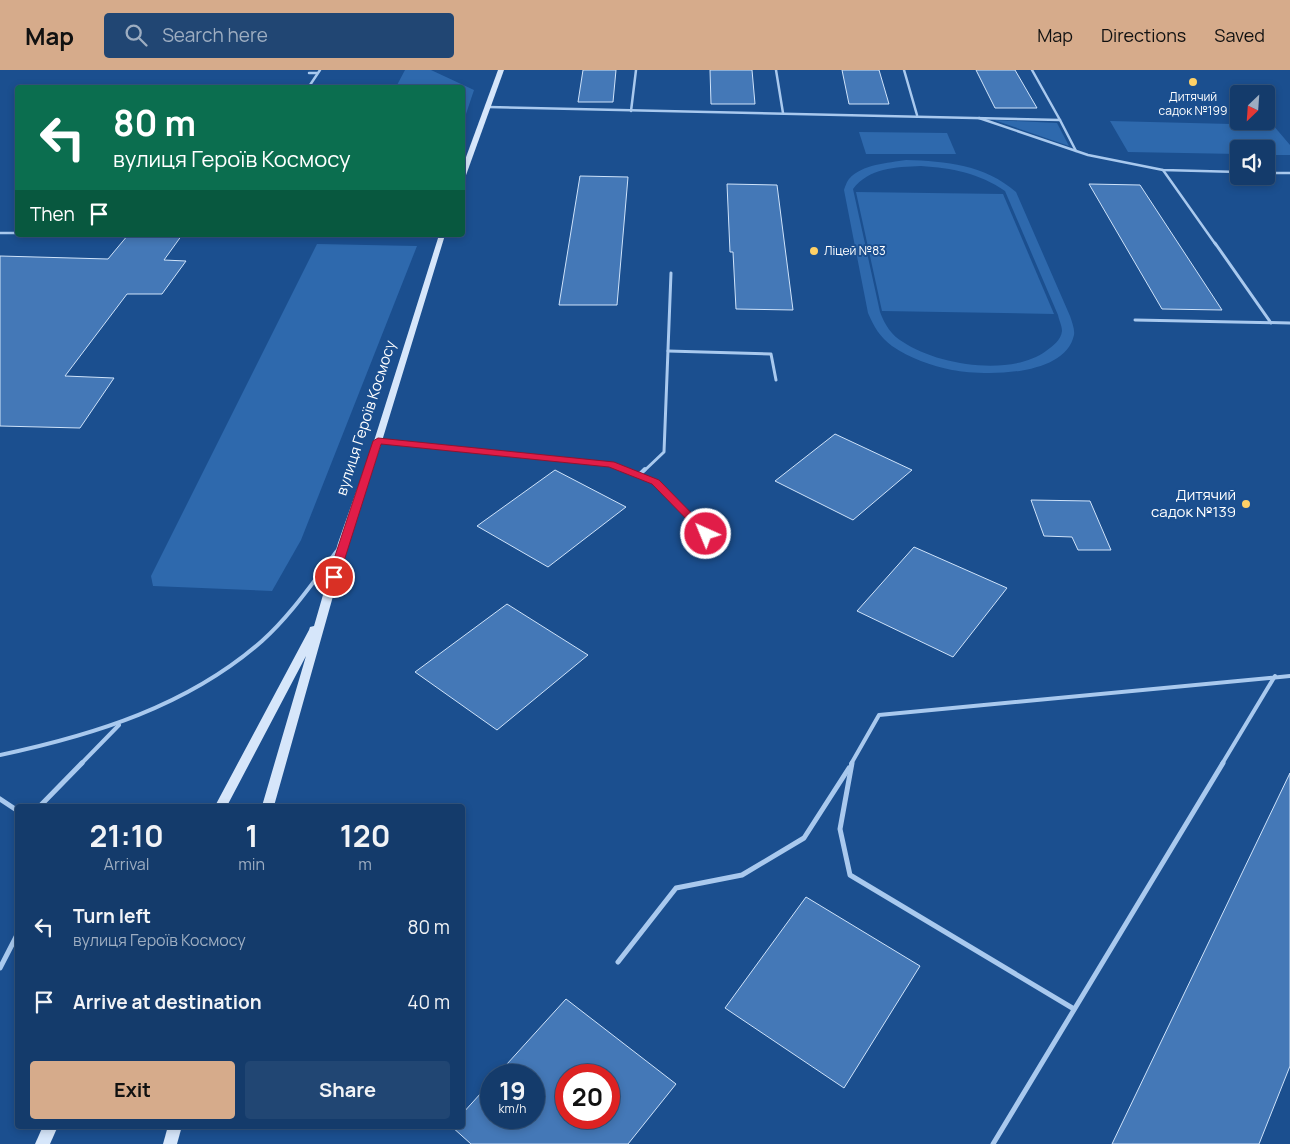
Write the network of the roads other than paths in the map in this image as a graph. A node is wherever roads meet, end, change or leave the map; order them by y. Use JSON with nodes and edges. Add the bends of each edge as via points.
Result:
{"nodes":[{"id":1,"x":320,"y":70,"type":"edge"},
{"id":2,"x":501,"y":70,"type":"edge"},
{"id":3,"x":636,"y":70,"type":"edge"},
{"id":4,"x":776,"y":70,"type":"edge"},
{"id":5,"x":904,"y":70,"type":"edge"},
{"id":6,"x":1032,"y":70,"type":"edge"},
{"id":7,"x":309,"y":73,"type":"dead end"},
{"id":8,"x":317,"y":73,"type":"junction"},
{"id":9,"x":310,"y":85,"type":"edge"},
{"id":10,"x":488,"y":107,"type":"junction"},
{"id":11,"x":631,"y":111,"type":"junction"},
{"id":12,"x":783,"y":113,"type":"junction"},
{"id":13,"x":917,"y":115,"type":"junction"},
{"id":14,"x":974,"y":117,"type":"junction"},
{"id":15,"x":1060,"y":120,"type":"junction"},
{"id":16,"x":1076,"y":151,"type":"junction"},
{"id":17,"x":465,"y":170,"type":"edge"},
{"id":18,"x":1163,"y":170,"type":"junction"},
{"id":19,"x":1230,"y":172,"type":"edge"},
{"id":20,"x":1275,"y":173,"type":"edge"},
{"id":21,"x":1290,"y":173,"type":"edge"},
{"id":22,"x":0,"y":233,"type":"edge"},
{"id":23,"x":15,"y":233,"type":"edge"},
{"id":24,"x":441,"y":237,"type":"edge"},
{"id":25,"x":672,"y":273,"type":"dead end"},
{"id":26,"x":1135,"y":320,"type":"dead end"},
{"id":27,"x":1271,"y":323,"type":"junction"},
{"id":28,"x":1290,"y":323,"type":"edge"},
{"id":29,"x":668,"y":351,"type":"junction"},
{"id":30,"x":776,"y":380,"type":"dead end"},
{"id":31,"x":378,"y":441,"type":"junction"},
{"id":32,"x":639,"y":475,"type":"junction"},
{"id":33,"x":706,"y":534,"type":"dead end"},
{"id":34,"x":343,"y":543,"type":"junction"},
{"id":35,"x":324,"y":611,"type":"junction"},
{"id":36,"x":1275,"y":676,"type":"junction"},
{"id":37,"x":1290,"y":676,"type":"edge"},
{"id":38,"x":121,"y":723,"type":"junction"},
{"id":39,"x":0,"y":755,"type":"edge"},
{"id":40,"x":850,"y":766,"type":"junction"},
{"id":41,"x":0,"y":799,"type":"edge"},
{"id":42,"x":42,"y":804,"type":"edge"},
{"id":43,"x":222,"y":804,"type":"edge"},
{"id":44,"x":269,"y":804,"type":"edge"},
{"id":45,"x":15,"y":808,"type":"edge"},
{"id":46,"x":15,"y":939,"type":"edge"},
{"id":47,"x":618,"y":962,"type":"dead end"},
{"id":48,"x":0,"y":968,"type":"edge"},
{"id":49,"x":1074,"y":1009,"type":"junction"},
{"id":50,"x":50,"y":1129,"type":"edge"},
{"id":51,"x":174,"y":1129,"type":"edge"},
{"id":52,"x":42,"y":1144,"type":"edge"},
{"id":53,"x":170,"y":1144,"type":"edge"},
{"id":54,"x":993,"y":1144,"type":"edge"}],
"edges":[{"from":1,"to":8,"type":"lane"},
{"from":2,"to":10,"type":"main road"},
{"from":3,"to":11,"type":"lane"},
{"from":4,"to":12,"type":"lane"},
{"from":5,"to":13,"type":"lane"},
{"from":6,"to":15,"type":"lane"},
{"from":7,"to":8,"type":"lane"},
{"from":8,"to":9,"type":"lane"},
{"from":10,"to":11,"type":"lane"},
{"from":10,"to":17,"type":"main road"},
{"from":11,"to":12,"type":"lane"},
{"from":12,"to":13,"type":"lane"},
{"from":13,"to":14,"type":"lane"},
{"from":14,"to":15,"type":"lane"},
{"from":14,"to":16,"type":"lane"},
{"from":15,"to":16,"type":"lane"},
{"from":16,"to":18,"type":"lane"},
{"from":18,"to":19,"type":"lane"},
{"from":18,"to":27,"type":"lane"},
{"from":20,"to":21,"type":"lane"},
{"from":22,"to":23,"type":"lane"},
{"from":24,"to":31,"type":"main road","name":"вулиця Героїв Космосу"},
{"from":25,"to":29,"type":"lane"},
{"from":26,"to":27,"type":"lane"},
{"from":27,"to":28,"type":"lane"},
{"from":29,"to":30,"type":"lane","via":[[771,354]]},
{"from":29,"to":32,"type":"lane","via":[[664,452]]},
{"from":31,"to":32,"type":"lane","via":[[611,464]]},
{"from":31,"to":34,"type":"main road","name":"вулиця Героїв Космосу"},
{"from":32,"to":33,"type":"lane","via":[[656,482]]},
{"from":34,"to":35,"type":"main road","name":"вулиця Героїв Космосу"},
{"from":34,"to":38,"type":"lane","via":[[251,652],[207,682]]},
{"from":35,"to":43,"type":"main road","name":"вулиця Героїв Космосу"},
{"from":35,"to":44,"type":"main road","name":"вулиця Героїв Космосу"},
{"from":36,"to":37,"type":"lane"},
{"from":36,"to":40,"type":"lane","via":[[879,715]]},
{"from":36,"to":49,"type":"lane"},
{"from":38,"to":39,"type":"lane","via":[[38,748]]},
{"from":38,"to":42,"type":"lane"},
{"from":40,"to":47,"type":"lane","via":[[804,838],[742,874],[676,888]]},
{"from":40,"to":49,"type":"lane","via":[[840,829],[850,875]]},
{"from":41,"to":45,"type":"lane"},
{"from":46,"to":48,"type":"lane"},
{"from":49,"to":54,"type":"lane"},
{"from":50,"to":52,"type":"main road"},
{"from":51,"to":53,"type":"main road"}]}
